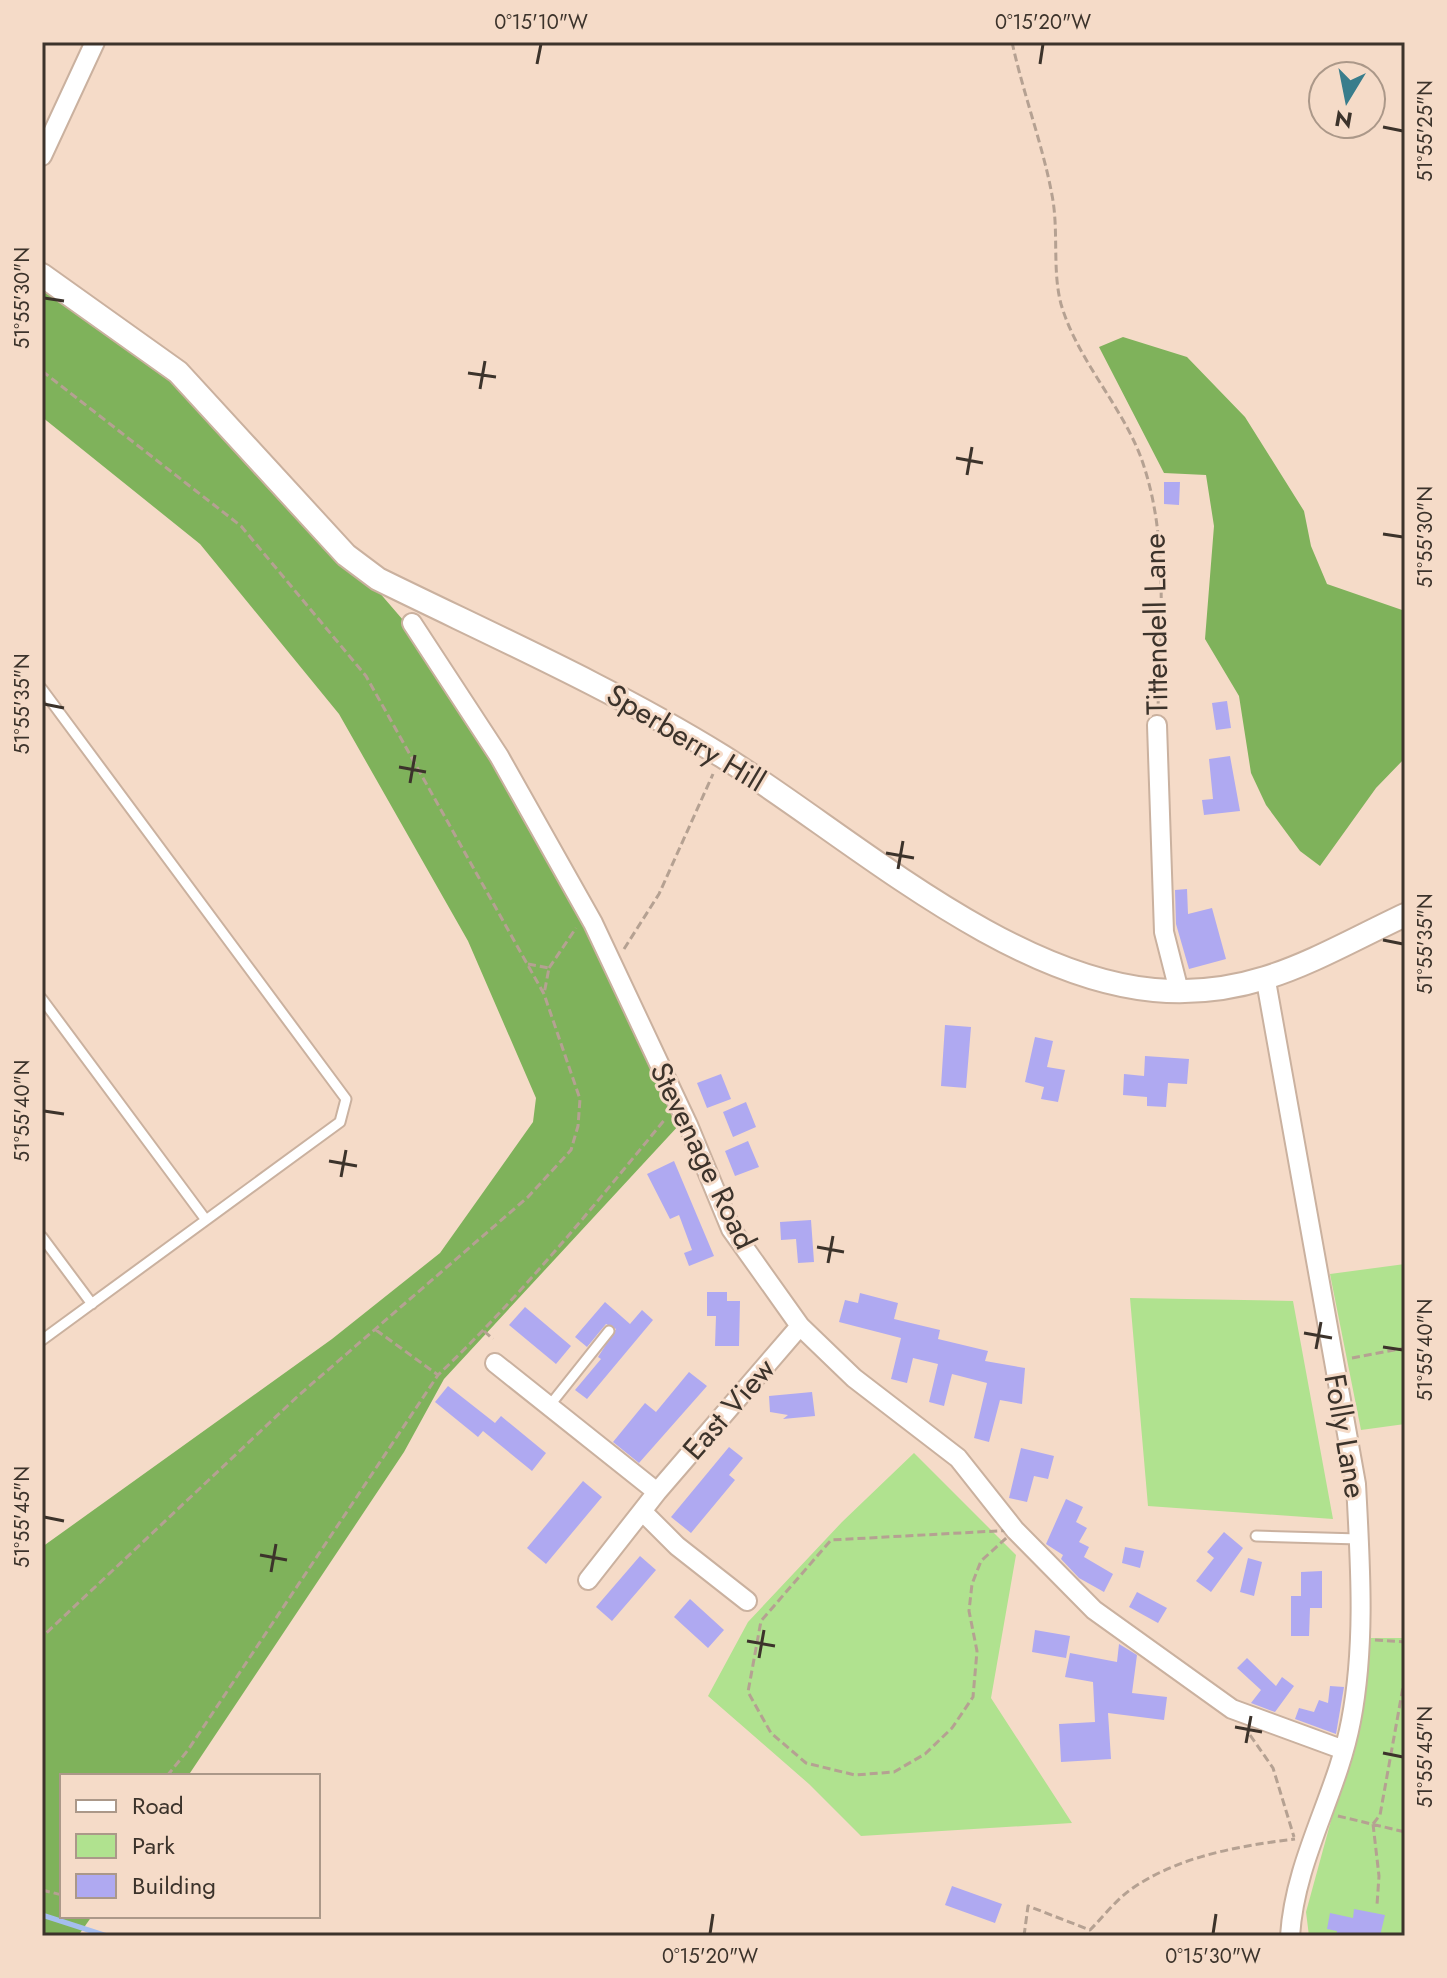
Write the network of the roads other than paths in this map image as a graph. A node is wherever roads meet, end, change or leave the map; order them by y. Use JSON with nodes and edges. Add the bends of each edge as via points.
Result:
{"nodes":[{"id":1,"x":95,"y":42,"type":"edge"},
{"id":2,"x":42,"y":156,"type":"edge"},
{"id":3,"x":42,"y":275,"type":"edge"},
{"id":4,"x":412,"y":623,"type":"dead end"},
{"id":5,"x":42,"y":689,"type":"edge"},
{"id":6,"x":1157,"y":725,"type":"road end"},
{"id":7,"x":1405,"y":915,"type":"edge"},
{"id":8,"x":1266,"y":981,"type":"junction"},
{"id":9,"x":1179,"y":991,"type":"junction"},
{"id":10,"x":42,"y":999,"type":"edge"},
{"id":11,"x":206,"y":1220,"type":"junction"},
{"id":12,"x":42,"y":1237,"type":"edge"},
{"id":13,"x":92,"y":1304,"type":"junction"},
{"id":14,"x":800,"y":1326,"type":"junction"},
{"id":15,"x":609,"y":1331,"type":"dead end"},
{"id":16,"x":42,"y":1340,"type":"edge"},
{"id":17,"x":495,"y":1363,"type":"dead end"},
{"id":18,"x":550,"y":1405,"type":"junction"},
{"id":19,"x":657,"y":1492,"type":"junction"},
{"id":20,"x":642,"y":1511,"type":"junction"},
{"id":21,"x":1256,"y":1536,"type":"dead end"},
{"id":22,"x":1359,"y":1539,"type":"junction"},
{"id":23,"x":588,"y":1580,"type":"dead end"},
{"id":24,"x":747,"y":1601,"type":"dead end"},
{"id":25,"x":1344,"y":1750,"type":"junction"},
{"id":26,"x":1290,"y":1936,"type":"edge"}],
"edges":[{"from":1,"to":2,"type":"street"},
{"from":3,"to":9,"type":"street","name":"Sperberry Hill","via":[[178,372],[346,555],[378,579],[604,687],[721,756],[965,920],[1036,958],[1110,982]]},
{"from":4,"to":14,"type":"street","name":"Stevenage Road","via":[[499,756],[614,965],[731,1229]]},
{"from":5,"to":11,"type":"lane","via":[[346,1099],[340,1122]]},
{"from":6,"to":9,"type":"street","name":"Tittendell Lane","via":[[1164,932]]},
{"from":7,"to":8,"type":"street","name":"Sperberry Hill"},
{"from":8,"to":9,"type":"street","name":"Sperberry Hill","via":[[1216,991]]},
{"from":8,"to":22,"type":"street","name":"Folly Lane","via":[[1356,1484]]},
{"from":10,"to":11,"type":"lane"},
{"from":11,"to":13,"type":"lane"},
{"from":12,"to":13,"type":"lane"},
{"from":13,"to":16,"type":"lane"},
{"from":14,"to":19,"type":"street","name":"East View"},
{"from":14,"to":25,"type":"street","name":"Stevenage Road","via":[[854,1378],[958,1458],[1015,1530],[1094,1610],[1232,1709]]},
{"from":15,"to":18,"type":"lane"},
{"from":17,"to":18,"type":"street"},
{"from":18,"to":19,"type":"street"},
{"from":19,"to":20,"type":"street","name":"East View"},
{"from":20,"to":23,"type":"street","name":"East View"},
{"from":20,"to":24,"type":"street"},
{"from":21,"to":22,"type":"lane"},
{"from":22,"to":25,"type":"street","name":"Folly Lane","via":[[1359,1639]]},
{"from":25,"to":26,"type":"street","name":"Folly Lane","via":[[1293,1896]]}]}
